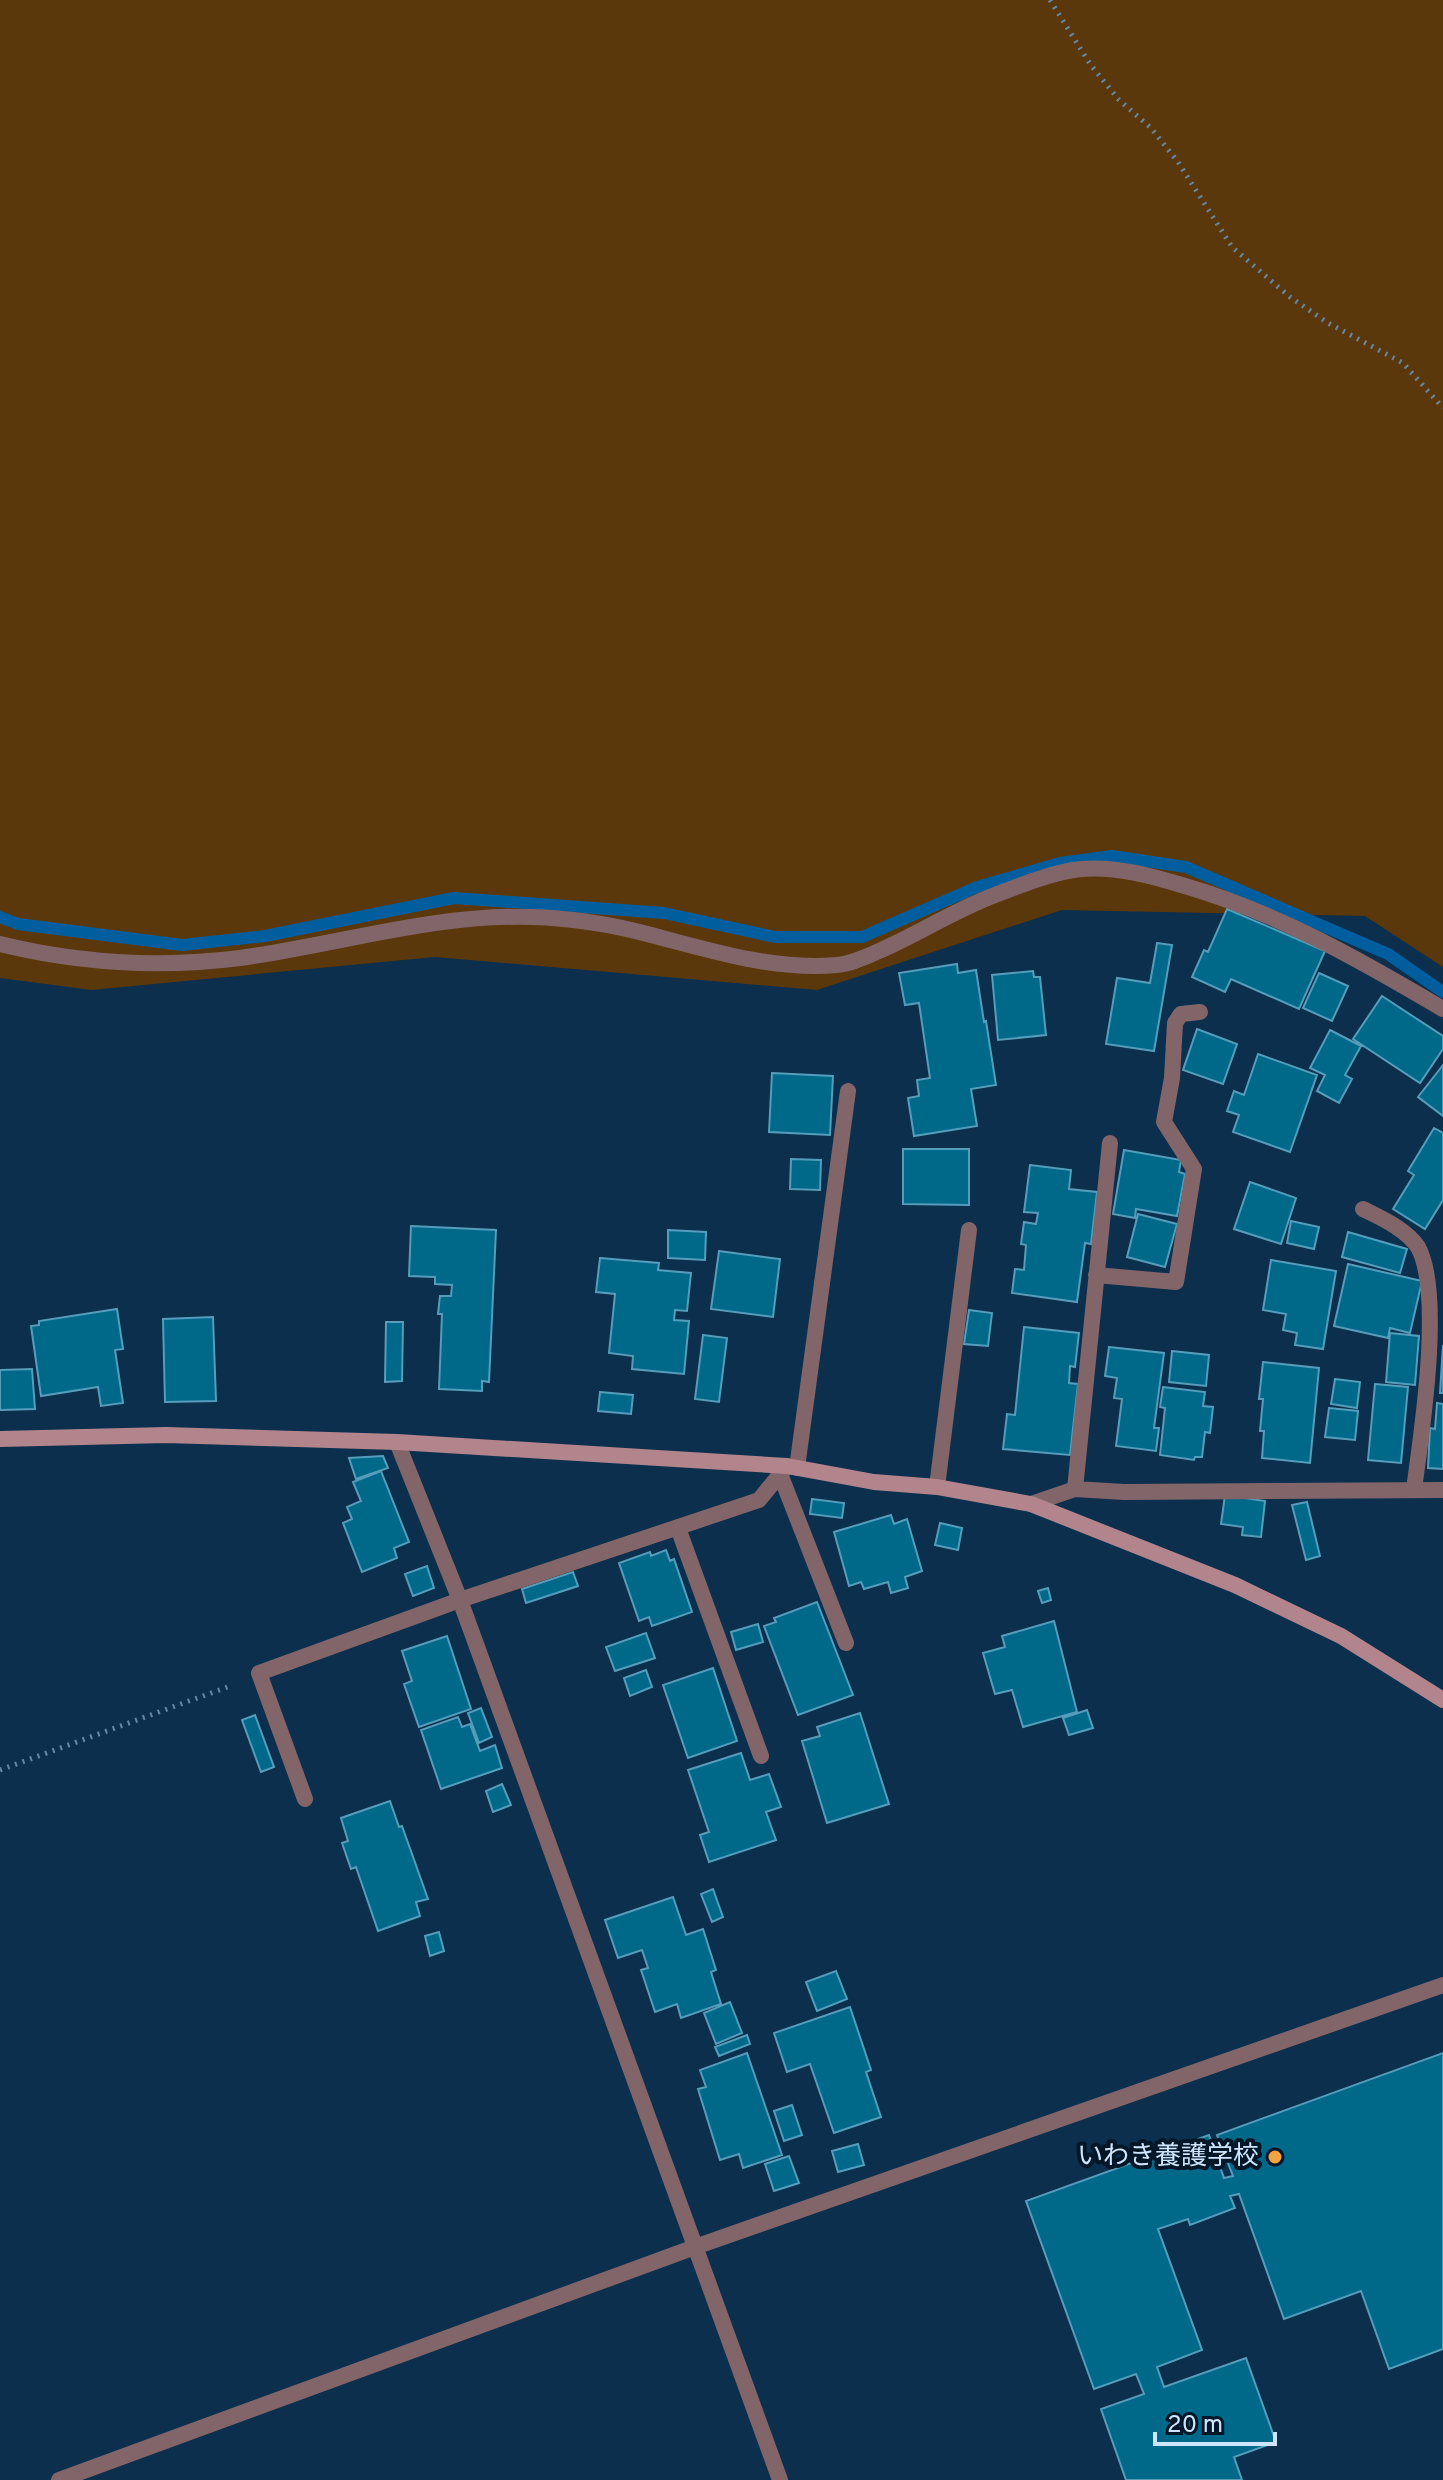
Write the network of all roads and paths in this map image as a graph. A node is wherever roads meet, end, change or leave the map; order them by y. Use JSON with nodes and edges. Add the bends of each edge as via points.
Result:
{"nodes":[{"id":1,"x":1050,"y":0,"type":"edge"},
{"id":2,"x":1443,"y":408,"type":"edge"},
{"id":3,"x":0,"y":944,"type":"edge"},
{"id":4,"x":1443,"y":1009,"type":"edge"},
{"id":5,"x":1200,"y":1012,"type":"dead end"},
{"id":6,"x":848,"y":1091,"type":"dead end"},
{"id":7,"x":1110,"y":1143,"type":"dead end"},
{"id":8,"x":1363,"y":1209,"type":"dead end"},
{"id":9,"x":969,"y":1230,"type":"dead end"},
{"id":10,"x":1096,"y":1275,"type":"junction"},
{"id":11,"x":0,"y":1439,"type":"edge"},
{"id":12,"x":397,"y":1442,"type":"junction"},
{"id":13,"x":788,"y":1469,"type":"junction"},
{"id":14,"x":937,"y":1487,"type":"junction"},
{"id":15,"x":1075,"y":1489,"type":"junction"},
{"id":16,"x":1414,"y":1489,"type":"junction"},
{"id":17,"x":1443,"y":1490,"type":"edge"},
{"id":18,"x":1031,"y":1504,"type":"junction"},
{"id":19,"x":678,"y":1528,"type":"junction"},
{"id":20,"x":460,"y":1600,"type":"junction"},
{"id":21,"x":846,"y":1643,"type":"dead end"},
{"id":22,"x":259,"y":1673,"type":"junction"},
{"id":23,"x":1443,"y":1700,"type":"edge"},
{"id":24,"x":761,"y":1756,"type":"dead end"},
{"id":25,"x":0,"y":1770,"type":"edge"},
{"id":26,"x":305,"y":1799,"type":"dead end"},
{"id":27,"x":1443,"y":1985,"type":"edge"},
{"id":28,"x":695,"y":2247,"type":"junction"},
{"id":29,"x":59,"y":2480,"type":"edge"},
{"id":30,"x":780,"y":2480,"type":"edge"}],
"edges":[{"from":1,"to":2,"type":"path","via":[[1090,64],[1178,162],[1232,247],[1328,323],[1403,363]]},
{"from":3,"to":4,"type":"street","via":[[147,964],[239,958],[466,918],[534,917],[649,934],[728,955],[821,967],[847,964],[1041,879],[1079,869],[1112,869],[1227,898],[1284,922]]},
{"from":5,"to":10,"type":"street","via":[[1181,1014],[1175,1023],[1164,1122],[1194,1169],[1176,1282]]},
{"from":6,"to":13,"type":"street"},
{"from":7,"to":10,"type":"street"},
{"from":8,"to":16,"type":"street","via":[[1417,1244],[1432,1279],[1433,1350]]},
{"from":9,"to":14,"type":"street"},
{"from":10,"to":15,"type":"street"},
{"from":11,"to":12,"type":"street","via":[[166,1435]]},
{"from":12,"to":13,"type":"street"},
{"from":12,"to":20,"type":"street"},
{"from":13,"to":14,"type":"street"},
{"from":13,"to":19,"type":"street","via":[[759,1500]]},
{"from":13,"to":21,"type":"street"},
{"from":14,"to":18,"type":"street"},
{"from":15,"to":16,"type":"street"},
{"from":15,"to":18,"type":"street"},
{"from":16,"to":17,"type":"street"},
{"from":18,"to":23,"type":"street","via":[[1235,1585],[1341,1636]]},
{"from":19,"to":20,"type":"street"},
{"from":19,"to":24,"type":"street"},
{"from":20,"to":22,"type":"street"},
{"from":20,"to":28,"type":"street"},
{"from":22,"to":25,"type":"path"},
{"from":22,"to":26,"type":"street"},
{"from":27,"to":28,"type":"street"},
{"from":28,"to":29,"type":"street"},
{"from":28,"to":30,"type":"street"}]}
